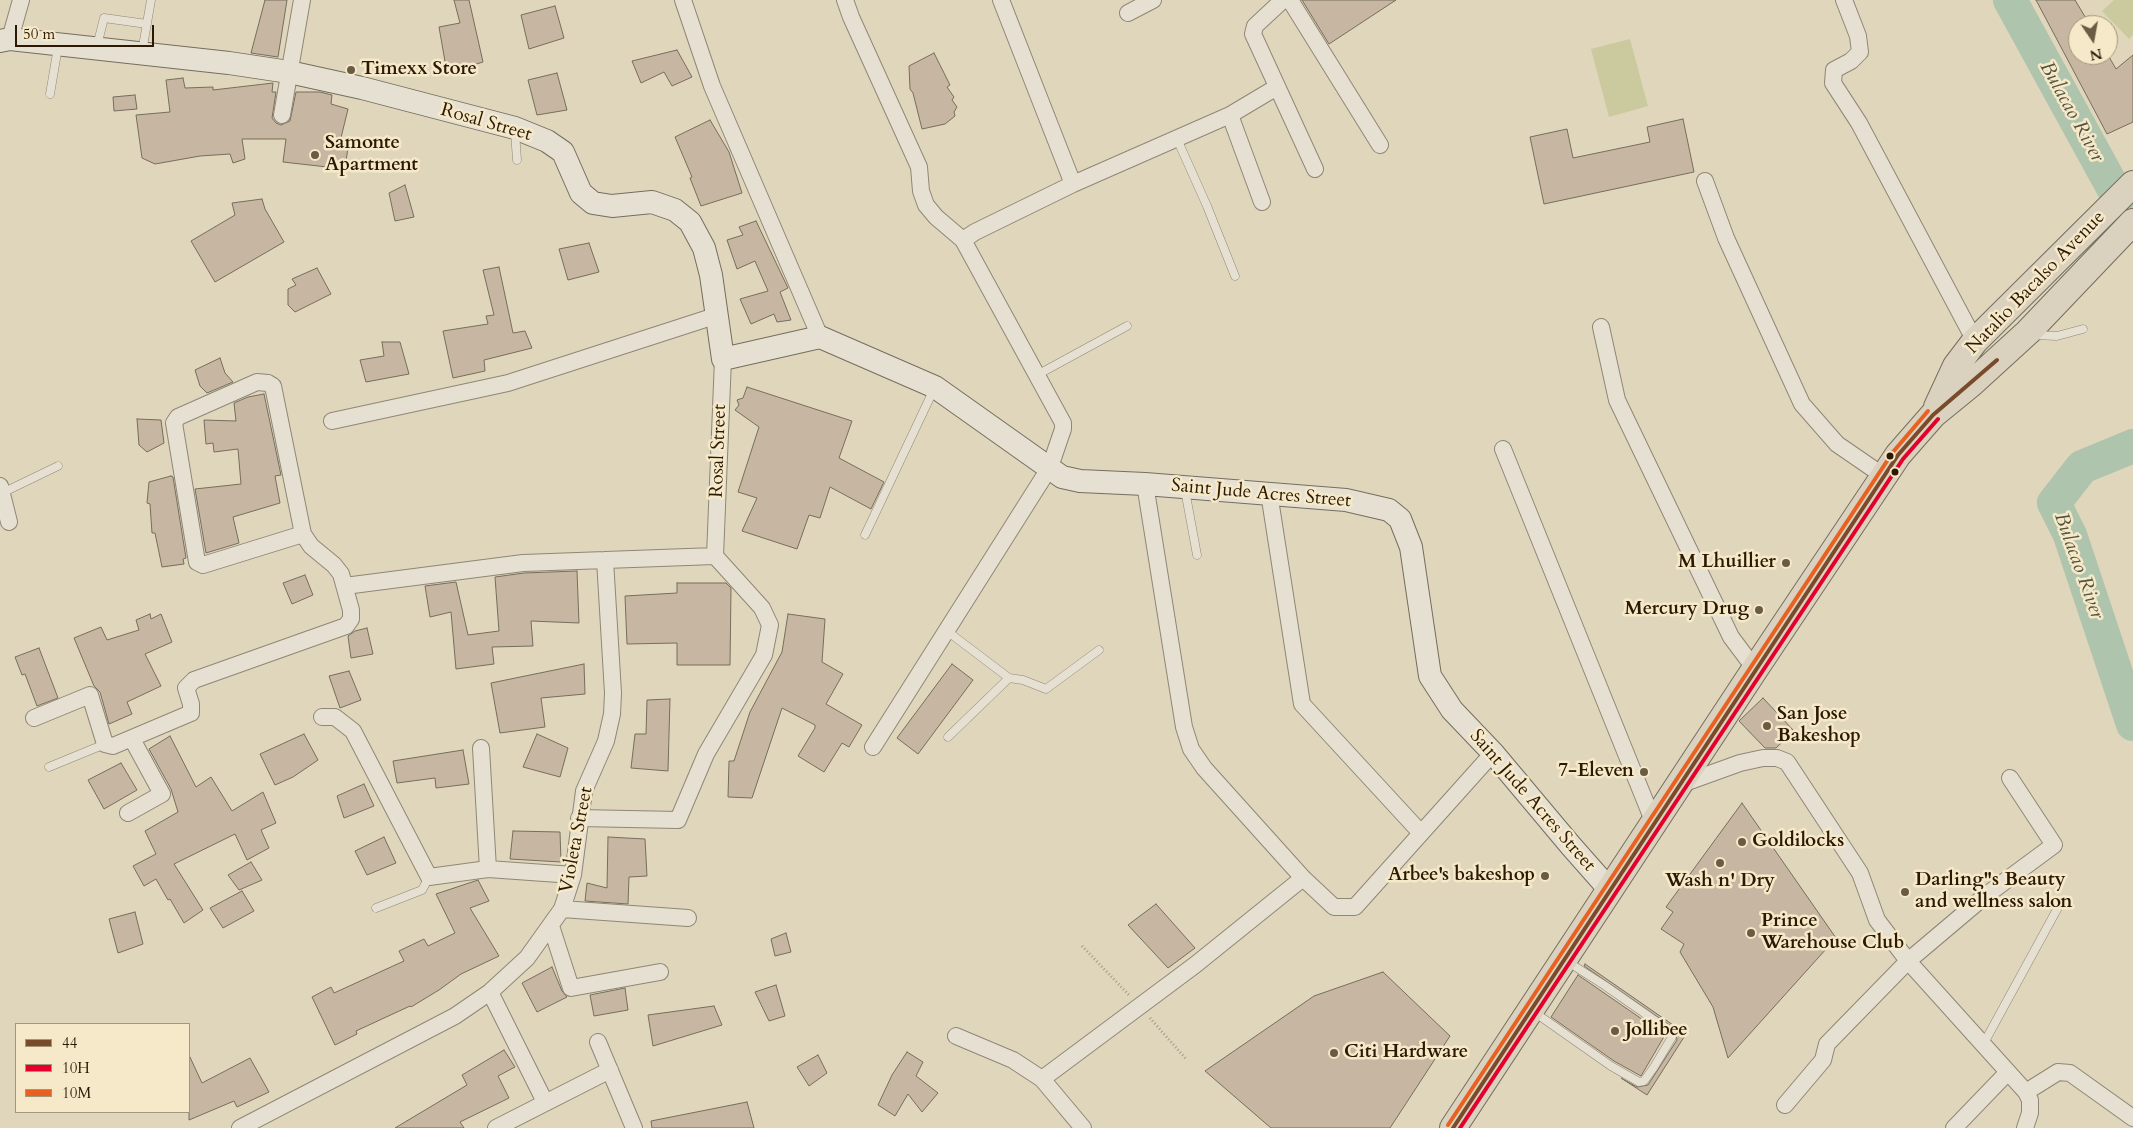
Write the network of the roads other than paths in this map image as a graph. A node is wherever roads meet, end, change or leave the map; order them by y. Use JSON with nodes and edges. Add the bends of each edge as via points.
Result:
{"nodes":[{"id":1,"x":20,"y":0,"type":"edge"},
{"id":2,"x":151,"y":0,"type":"edge"},
{"id":3,"x":302,"y":0,"type":"edge"},
{"id":4,"x":683,"y":0,"type":"edge"},
{"id":5,"x":845,"y":0,"type":"edge"},
{"id":6,"x":1001,"y":0,"type":"edge"},
{"id":7,"x":1153,"y":0,"type":"edge"},
{"id":8,"x":1283,"y":0,"type":"edge"},
{"id":9,"x":1290,"y":0,"type":"edge"},
{"id":10,"x":1844,"y":0,"type":"edge"},
{"id":11,"x":1128,"y":13,"type":"dead end"},
{"id":12,"x":147,"y":24,"type":"junction"},
{"id":13,"x":5,"y":40,"type":"edge"},
{"id":14,"x":58,"y":44,"type":"junction"},
{"id":15,"x":97,"y":48,"type":"junction"},
{"id":16,"x":142,"y":53,"type":"junction"},
{"id":17,"x":288,"y":72,"type":"junction"},
{"id":18,"x":1277,"y":87,"type":"junction"},
{"id":19,"x":50,"y":94,"type":"dead end"},
{"id":20,"x":282,"y":115,"type":"dead end"},
{"id":21,"x":1230,"y":115,"type":"junction"},
{"id":22,"x":515,"y":128,"type":"junction"},
{"id":23,"x":1177,"y":139,"type":"junction"},
{"id":24,"x":1380,"y":145,"type":"dead end"},
{"id":25,"x":517,"y":160,"type":"dead end"},
{"id":26,"x":1314,"y":169,"type":"dead end"},
{"id":27,"x":1705,"y":182,"type":"dead end"},
{"id":28,"x":1073,"y":184,"type":"junction"},
{"id":29,"x":2133,"y":184,"type":"edge"},
{"id":30,"x":1262,"y":202,"type":"dead end"},
{"id":31,"x":2132,"y":223,"type":"edge"},
{"id":32,"x":963,"y":240,"type":"junction"},
{"id":33,"x":1235,"y":276,"type":"dead end"},
{"id":34,"x":718,"y":315,"type":"junction"},
{"id":35,"x":1127,"y":326,"type":"dead end"},
{"id":36,"x":1601,"y":327,"type":"dead end"},
{"id":37,"x":2083,"y":328,"type":"dead end"},
{"id":38,"x":2028,"y":332,"type":"junction"},
{"id":39,"x":820,"y":337,"type":"junction"},
{"id":40,"x":1975,"y":341,"type":"junction"},
{"id":41,"x":722,"y":359,"type":"junction"},
{"id":42,"x":1997,"y":360,"type":"junction"},
{"id":43,"x":1037,"y":375,"type":"junction"},
{"id":44,"x":934,"y":387,"type":"junction"},
{"id":45,"x":1933,"y":414,"type":"junction"},
{"id":46,"x":332,"y":421,"type":"dead end"},
{"id":47,"x":1503,"y":450,"type":"dead end"},
{"id":48,"x":58,"y":466,"type":"dead end"},
{"id":49,"x":1050,"y":467,"type":"junction"},
{"id":50,"x":1884,"y":477,"type":"junction"},
{"id":51,"x":1145,"y":484,"type":"junction"},
{"id":52,"x":1184,"y":487,"type":"junction"},
{"id":53,"x":1,"y":490,"type":"edge"},
{"id":54,"x":1270,"y":493,"type":"junction"},
{"id":55,"x":9,"y":522,"type":"dead end"},
{"id":56,"x":303,"y":534,"type":"junction"},
{"id":57,"x":866,"y":535,"type":"dead end"},
{"id":58,"x":1197,"y":554,"type":"dead end"},
{"id":59,"x":715,"y":556,"type":"junction"},
{"id":60,"x":605,"y":560,"type":"junction"},
{"id":61,"x":345,"y":586,"type":"junction"},
{"id":62,"x":947,"y":631,"type":"junction"},
{"id":63,"x":1099,"y":650,"type":"dead end"},
{"id":64,"x":1755,"y":669,"type":"junction"},
{"id":65,"x":1009,"y":678,"type":"junction"},
{"id":66,"x":322,"y":717,"type":"dead end"},
{"id":67,"x":34,"y":718,"type":"dead end"},
{"id":68,"x":948,"y":737,"type":"dead end"},
{"id":69,"x":132,"y":739,"type":"junction"},
{"id":70,"x":105,"y":744,"type":"junction"},
{"id":71,"x":873,"y":746,"type":"dead end"},
{"id":72,"x":481,"y":748,"type":"dead end"},
{"id":73,"x":1493,"y":753,"type":"junction"},
{"id":74,"x":49,"y":768,"type":"dead end"},
{"id":75,"x":2010,"y":778,"type":"dead end"},
{"id":76,"x":1679,"y":785,"type":"junction"},
{"id":77,"x":128,"y":813,"type":"dead end"},
{"id":78,"x":579,"y":818,"type":"junction"},
{"id":79,"x":1654,"y":823,"type":"junction"},
{"id":80,"x":1420,"y":832,"type":"junction"},
{"id":81,"x":488,"y":869,"type":"junction"},
{"id":82,"x":573,"y":875,"type":"junction"},
{"id":83,"x":429,"y":877,"type":"junction"},
{"id":84,"x":1303,"y":878,"type":"junction"},
{"id":85,"x":1609,"y":889,"type":"junction"},
{"id":86,"x":2061,"y":902,"type":"dead end"},
{"id":87,"x":376,"y":908,"type":"dead end"},
{"id":88,"x":562,"y":910,"type":"junction"},
{"id":89,"x":688,"y":918,"type":"dead end"},
{"id":90,"x":551,"y":926,"type":"junction"},
{"id":91,"x":1563,"y":959,"type":"junction"},
{"id":92,"x":1908,"y":961,"type":"junction"},
{"id":93,"x":660,"y":972,"type":"dead end"},
{"id":94,"x":490,"y":992,"type":"junction"},
{"id":95,"x":1530,"y":1009,"type":"junction"},
{"id":96,"x":956,"y":1036,"type":"dead end"},
{"id":97,"x":598,"y":1042,"type":"dead end"},
{"id":98,"x":1984,"y":1043,"type":"junction"},
{"id":99,"x":610,"y":1070,"type":"junction"},
{"id":100,"x":2008,"y":1072,"type":"junction"},
{"id":101,"x":1042,"y":1079,"type":"junction"},
{"id":102,"x":2026,"y":1092,"type":"junction"},
{"id":103,"x":545,"y":1102,"type":"junction"},
{"id":104,"x":1785,"y":1105,"type":"dead end"},
{"id":105,"x":2133,"y":1118,"type":"edge"},
{"id":106,"x":240,"y":1128,"type":"edge"},
{"id":107,"x":496,"y":1128,"type":"edge"},
{"id":108,"x":634,"y":1128,"type":"edge"},
{"id":109,"x":1083,"y":1128,"type":"edge"},
{"id":110,"x":1453,"y":1128,"type":"edge"},
{"id":111,"x":1954,"y":1128,"type":"edge"},
{"id":112,"x":2025,"y":1128,"type":"edge"}],
"edges":[{"from":1,"to":13,"type":"street"},
{"from":2,"to":12,"type":"lane"},
{"from":3,"to":17,"type":"street"},
{"from":4,"to":39,"type":"street","via":[[712,86]]},
{"from":5,"to":32,"type":"street","via":[[919,167],[926,205]]},
{"from":6,"to":28,"type":"street"},
{"from":7,"to":11,"type":"street"},
{"from":8,"to":18,"type":"street","via":[[1255,26],[1253,34]]},
{"from":9,"to":24,"type":"street"},
{"from":10,"to":40,"type":"street","via":[[1858,36],[1860,52],[1834,70],[1833,83],[1860,123]]},
{"from":12,"to":15,"type":"lane","via":[[104,18]]},
{"from":12,"to":16,"type":"lane"},
{"from":13,"to":14,"type":"street","name":"Rosal Street"},
{"from":14,"to":15,"type":"street","name":"Rosal Street"},
{"from":14,"to":19,"type":"lane"},
{"from":15,"to":16,"type":"street","name":"Rosal Street"},
{"from":16,"to":17,"type":"street","name":"Rosal Street"},
{"from":17,"to":20,"type":"street"},
{"from":17,"to":22,"type":"street","name":"Rosal Street"},
{"from":18,"to":21,"type":"street"},
{"from":18,"to":26,"type":"street"},
{"from":21,"to":23,"type":"street"},
{"from":21,"to":30,"type":"street"},
{"from":22,"to":25,"type":"lane"},
{"from":22,"to":34,"type":"street","name":"Rosal Street","via":[[547,141],[563,152],[581,193],[593,203],[612,206],[652,202],[675,210],[690,222],[704,248]]},
{"from":23,"to":28,"type":"street"},
{"from":23,"to":33,"type":"lane"},
{"from":27,"to":50,"type":"street","via":[[1726,238],[1802,404],[1837,444]]},
{"from":28,"to":32,"type":"street"},
{"from":29,"to":40,"type":"main road","name":"Natalio Bacalso Avenue"},
{"from":31,"to":38,"type":"main road","name":"Natalio Bacalso Avenue"},
{"from":32,"to":43,"type":"street"},
{"from":34,"to":41,"type":"street","name":"Rosal Street"},
{"from":34,"to":46,"type":"street","via":[[508,383]]},
{"from":35,"to":43,"type":"lane"},
{"from":36,"to":64,"type":"street","via":[[1617,400],[1731,638]]},
{"from":37,"to":38,"type":"lane","via":[[2046,337]]},
{"from":38,"to":42,"type":"main road","name":"Natalio Bacalso Avenue"},
{"from":39,"to":41,"type":"street"},
{"from":39,"to":44,"type":"street","name":"Saint Jude Acres Street"},
{"from":40,"to":42,"type":"main road"},
{"from":40,"to":45,"type":"main road","name":"Natalio Bacalso Avenue","via":[[1956,366]]},
{"from":41,"to":59,"type":"street","name":"Rosal Street"},
{"from":42,"to":45,"type":"main road","name":"Natalio Bacalso Avenue"},
{"from":43,"to":49,"type":"street","via":[[1063,423]]},
{"from":44,"to":49,"type":"street","name":"Saint Jude Acres Street"},
{"from":44,"to":57,"type":"lane"},
{"from":45,"to":50,"type":"main road","name":"Natalio Bacalso Avenue"},
{"from":47,"to":79,"type":"street"},
{"from":48,"to":53,"type":"lane"},
{"from":49,"to":51,"type":"street","name":"Saint Jude Acres Street","via":[[1062,478]]},
{"from":49,"to":62,"type":"street"},
{"from":50,"to":64,"type":"main road","name":"Natalio Bacalso Avenue"},
{"from":51,"to":52,"type":"street","name":"Saint Jude Acres Street"},
{"from":51,"to":84,"type":"street","via":[[1184,727],[1191,749],[1204,768]]},
{"from":52,"to":54,"type":"street","name":"Saint Jude Acres Street"},
{"from":52,"to":58,"type":"lane"},
{"from":53,"to":55,"type":"street"},
{"from":54,"to":73,"type":"street","name":"Saint Jude Acres Street","via":[[1346,500],[1389,510],[1400,518],[1411,547],[1430,676],[1452,710]]},
{"from":54,"to":80,"type":"street","via":[[1302,704]]},
{"from":56,"to":56,"type":"street","via":[[272,386],[257,382],[175,419],[197,562],[203,564]]},
{"from":56,"to":61,"type":"street","via":[[311,546],[334,565]]},
{"from":59,"to":60,"type":"street"},
{"from":59,"to":78,"type":"street","via":[[762,608],[770,624],[764,656],[706,754],[678,820]]},
{"from":60,"to":61,"type":"street","via":[[523,563]]},
{"from":60,"to":78,"type":"street","name":"Violeta Street","via":[[612,714],[606,741],[584,791]]},
{"from":61,"to":69,"type":"street","via":[[351,610],[346,626],[194,680],[186,688],[192,704],[191,713]]},
{"from":62,"to":65,"type":"lane"},
{"from":62,"to":71,"type":"street"},
{"from":63,"to":65,"type":"lane","via":[[1046,690]]},
{"from":64,"to":76,"type":"main road","name":"Natalio Bacalso Avenue"},
{"from":65,"to":68,"type":"lane"},
{"from":66,"to":83,"type":"street","via":[[335,717],[353,731]]},
{"from":67,"to":70,"type":"street","via":[[90,695]]},
{"from":69,"to":70,"type":"street","via":[[113,746]]},
{"from":69,"to":77,"type":"street","via":[[162,794]]},
{"from":70,"to":74,"type":"lane"},
{"from":72,"to":81,"type":"street"},
{"from":73,"to":80,"type":"street"},
{"from":73,"to":85,"type":"street","name":"Saint Jude Acres Street"},
{"from":75,"to":92,"type":"street","via":[[2054,845],[1985,896]]},
{"from":76,"to":79,"type":"main road","name":"Natalio Bacalso Avenue"},
{"from":76,"to":92,"type":"street","via":[[1763,758],[1787,762],[1860,873],[1877,920]]},
{"from":78,"to":82,"type":"street","name":"Violeta Street"},
{"from":79,"to":85,"type":"main road","name":"Natalio Bacalso Avenue"},
{"from":80,"to":84,"type":"street","via":[[1355,907],[1334,907]]},
{"from":81,"to":82,"type":"street"},
{"from":81,"to":83,"type":"street"},
{"from":82,"to":88,"type":"street","name":"Violeta Street"},
{"from":83,"to":87,"type":"lane","via":[[422,890]]},
{"from":84,"to":101,"type":"street","via":[[1195,965]]},
{"from":85,"to":91,"type":"main road","name":"Natalio Bacalso Avenue"},
{"from":86,"to":98,"type":"lane"},
{"from":88,"to":89,"type":"street"},
{"from":88,"to":90,"type":"street","name":"Violeta Street"},
{"from":90,"to":93,"type":"street","via":[[571,988]]},
{"from":90,"to":94,"type":"street","name":"Violeta Street","via":[[527,958]]},
{"from":91,"to":95,"type":"main road","name":"Natalio Bacalso Avenue"},
{"from":91,"to":95,"type":"lane","via":[[1670,1031],[1672,1037],[1659,1059],[1644,1081],[1639,1082]]},
{"from":92,"to":98,"type":"street"},
{"from":92,"to":104,"type":"street","via":[[1827,1044],[1823,1060]]},
{"from":94,"to":103,"type":"street"},
{"from":94,"to":106,"type":"street","name":"Violeta Street","via":[[455,1016]]},
{"from":95,"to":110,"type":"main road","name":"Natalio Bacalso Avenue"},
{"from":96,"to":101,"type":"street","via":[[1013,1060]]},
{"from":97,"to":99,"type":"street"},
{"from":98,"to":100,"type":"street"},
{"from":99,"to":103,"type":"street"},
{"from":99,"to":108,"type":"street"},
{"from":100,"to":102,"type":"street"},
{"from":100,"to":111,"type":"street"},
{"from":101,"to":109,"type":"street"},
{"from":102,"to":105,"type":"street","via":[[2058,1072],[2070,1073]]},
{"from":102,"to":112,"type":"street","via":[[2030,1113]]},
{"from":103,"to":107,"type":"street"}]}
